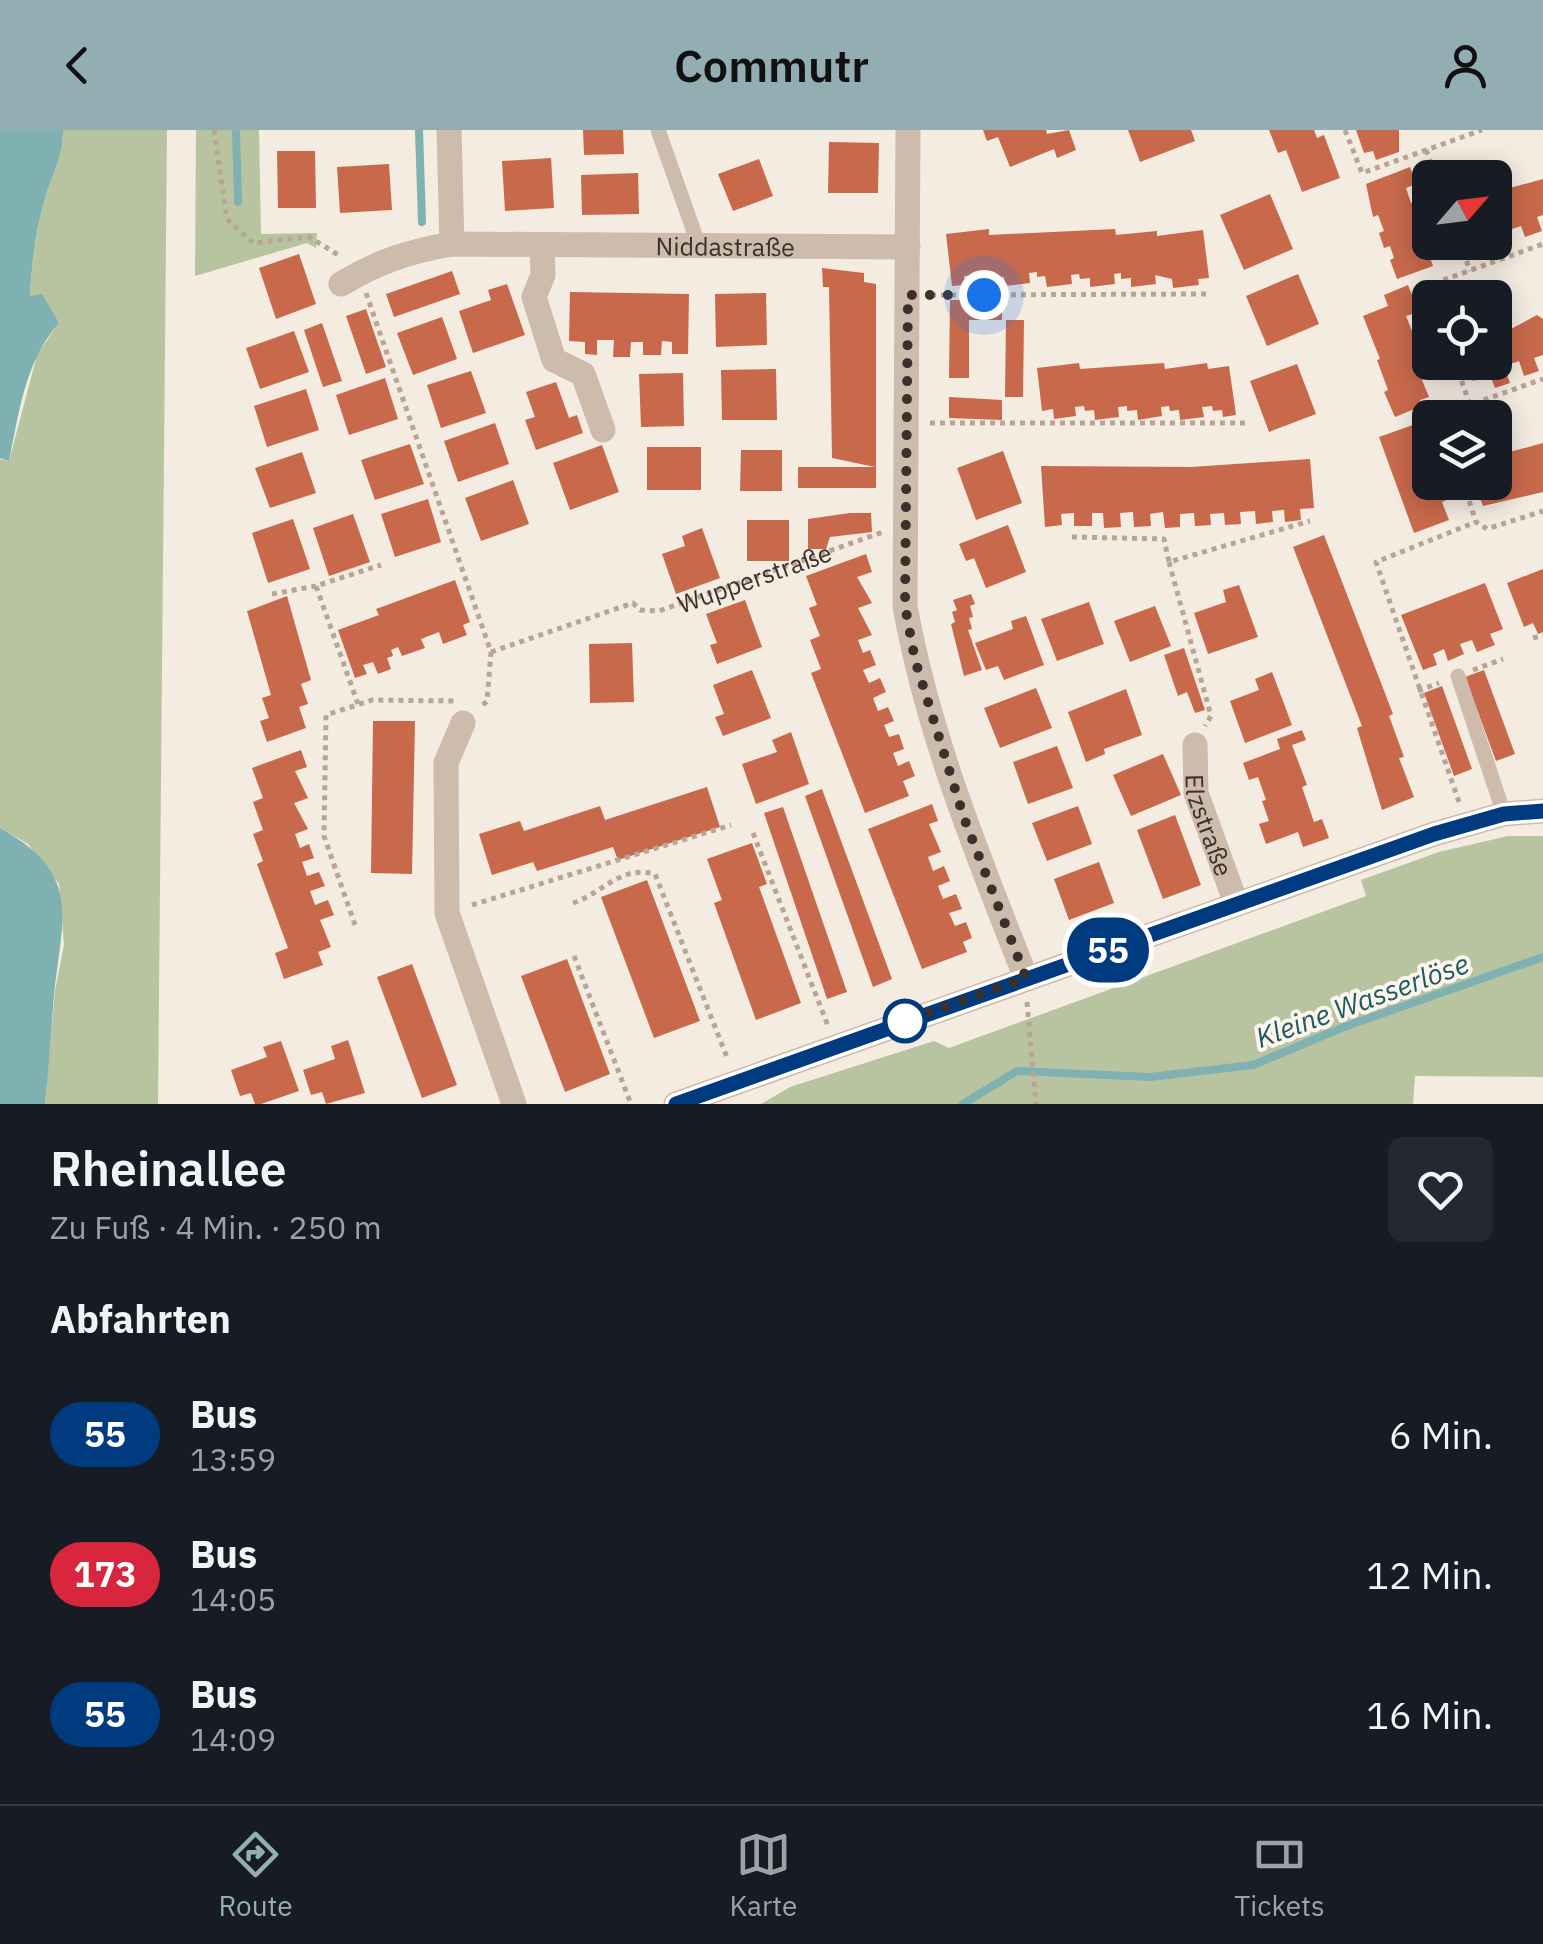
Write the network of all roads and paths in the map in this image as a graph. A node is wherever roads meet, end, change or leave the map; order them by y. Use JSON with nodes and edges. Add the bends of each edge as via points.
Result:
{"nodes":[{"id":1,"x":214,"y":130,"type":"edge"},
{"id":2,"x":450,"y":130,"type":"edge"},
{"id":3,"x":658,"y":130,"type":"edge"},
{"id":4,"x":908,"y":130,"type":"edge"},
{"id":5,"x":1345,"y":130,"type":"edge"},
{"id":6,"x":1482,"y":130,"type":"edge"},
{"id":7,"x":1426,"y":150,"type":"junction"},
{"id":8,"x":1430,"y":160,"type":"edge"},
{"id":9,"x":452,"y":244,"type":"junction"},
{"id":10,"x":1543,"y":244,"type":"edge"},
{"id":11,"x":542,"y":246,"type":"junction"},
{"id":12,"x":699,"y":246,"type":"junction"},
{"id":13,"x":908,"y":247,"type":"junction"},
{"id":14,"x":1466,"y":260,"type":"edge"},
{"id":15,"x":1470,"y":272,"type":"junction"},
{"id":16,"x":349,"y":279,"type":"junction"},
{"id":17,"x":1445,"y":280,"type":"edge"},
{"id":18,"x":1211,"y":294,"type":"dead end"},
{"id":19,"x":908,"y":295,"type":"junction"},
{"id":20,"x":1543,"y":379,"type":"edge"},
{"id":21,"x":1482,"y":400,"type":"edge"},
{"id":22,"x":1247,"y":423,"type":"dead end"},
{"id":23,"x":907,"y":424,"type":"junction"},
{"id":24,"x":604,"y":430,"type":"dead end"},
{"id":25,"x":1469,"y":500,"type":"edge"},
{"id":26,"x":1543,"y":511,"type":"edge"},
{"id":27,"x":1310,"y":521,"type":"dead end"},
{"id":28,"x":1476,"y":522,"type":"junction"},
{"id":29,"x":904,"y":524,"type":"junction"},
{"id":30,"x":1072,"y":537,"type":"dead end"},
{"id":31,"x":1169,"y":562,"type":"junction"},
{"id":32,"x":381,"y":565,"type":"dead end"},
{"id":33,"x":316,"y":586,"type":"junction"},
{"id":34,"x":272,"y":594,"type":"dead end"},
{"id":35,"x":1543,"y":635,"type":"edge"},
{"id":36,"x":1533,"y":638,"type":"dead end"},
{"id":37,"x":492,"y":652,"type":"junction"},
{"id":38,"x":1458,"y":676,"type":"dead end"},
{"id":39,"x":487,"y":701,"type":"junction"},
{"id":40,"x":358,"y":704,"type":"junction"},
{"id":41,"x":463,"y":723,"type":"joint"},
{"id":42,"x":1194,"y":745,"type":"joint"},
{"id":43,"x":1543,"y":811,"type":"edge"},
{"id":44,"x":1504,"y":814,"type":"junction"},
{"id":45,"x":1467,"y":824,"type":"junction"},
{"id":46,"x":730,"y":825,"type":"dead end"},
{"id":47,"x":753,"y":833,"type":"dead end"},
{"id":48,"x":1236,"y":903,"type":"junction"},
{"id":49,"x":572,"y":904,"type":"dead end"},
{"id":50,"x":447,"y":913,"type":"junction"},
{"id":51,"x":355,"y":925,"type":"dead end"},
{"id":52,"x":574,"y":956,"type":"dead end"},
{"id":53,"x":1026,"y":978,"type":"junction"},
{"id":54,"x":1028,"y":1024,"type":"dead end"},
{"id":55,"x":836,"y":1047,"type":"junction"},
{"id":56,"x":737,"y":1083,"type":"junction"},
{"id":57,"x":1036,"y":1102,"type":"edge"},
{"id":58,"x":514,"y":1104,"type":"edge"},
{"id":59,"x":631,"y":1104,"type":"edge"},
{"id":60,"x":676,"y":1104,"type":"edge"}],
"edges":[{"from":1,"to":16,"type":"path","via":[[227,218],[253,243],[310,238],[340,255]]},
{"from":2,"to":9,"type":"street"},
{"from":3,"to":12,"type":"lane"},
{"from":4,"to":13,"type":"street"},
{"from":5,"to":7,"type":"path","via":[[1362,173]]},
{"from":6,"to":7,"type":"path"},
{"from":7,"to":8,"type":"path"},
{"from":9,"to":11,"type":"street","name":"Niddastraße"},
{"from":9,"to":16,"type":"street","name":"Niddastraße","via":[[410,251]]},
{"from":10,"to":15,"type":"path"},
{"from":11,"to":12,"type":"street","name":"Niddastraße"},
{"from":11,"to":24,"type":"street","via":[[543,274],[534,297],[554,360],[583,374]]},
{"from":12,"to":13,"type":"street","name":"Niddastraße"},
{"from":13,"to":19,"type":"street"},
{"from":14,"to":15,"type":"path"},
{"from":15,"to":17,"type":"path"},
{"from":16,"to":37,"type":"path","via":[[446,514]]},
{"from":18,"to":19,"type":"path"},
{"from":19,"to":23,"type":"street"},
{"from":20,"to":21,"type":"path"},
{"from":22,"to":23,"type":"path"},
{"from":23,"to":29,"type":"street"},
{"from":25,"to":28,"type":"path"},
{"from":26,"to":28,"type":"path","via":[[1487,530]]},
{"from":27,"to":31,"type":"path"},
{"from":28,"to":45,"type":"path","via":[[1376,562]]},
{"from":29,"to":37,"type":"path","name":"Wupperstraße","via":[[659,611],[633,603]]},
{"from":29,"to":53,"type":"street","via":[[905,606],[915,660],[964,818]]},
{"from":30,"to":31,"type":"path","via":[[1164,539]]},
{"from":31,"to":42,"type":"path","via":[[1211,716]]},
{"from":32,"to":33,"type":"path"},
{"from":33,"to":34,"type":"path"},
{"from":33,"to":40,"type":"path"},
{"from":35,"to":36,"type":"path"},
{"from":37,"to":39,"type":"path"},
{"from":38,"to":44,"type":"lane"},
{"from":39,"to":40,"type":"path"},
{"from":39,"to":41,"type":"path"},
{"from":40,"to":51,"type":"path","via":[[326,715],[324,818],[324,836]]},
{"from":41,"to":50,"type":"street","via":[[446,763]]},
{"from":42,"to":48,"type":"street","name":"Elzstraße","via":[[1196,794]]},
{"from":43,"to":44,"type":"street"},
{"from":44,"to":45,"type":"street"},
{"from":45,"to":48,"type":"street"},
{"from":46,"to":50,"type":"path"},
{"from":47,"to":55,"type":"path"},
{"from":48,"to":53,"type":"street"},
{"from":49,"to":56,"type":"path","via":[[623,874],[655,874]]},
{"from":50,"to":58,"type":"street"},
{"from":52,"to":59,"type":"path"},
{"from":53,"to":55,"type":"street"},
{"from":54,"to":57,"type":"path"},
{"from":55,"to":56,"type":"street"},
{"from":56,"to":60,"type":"street"}]}
